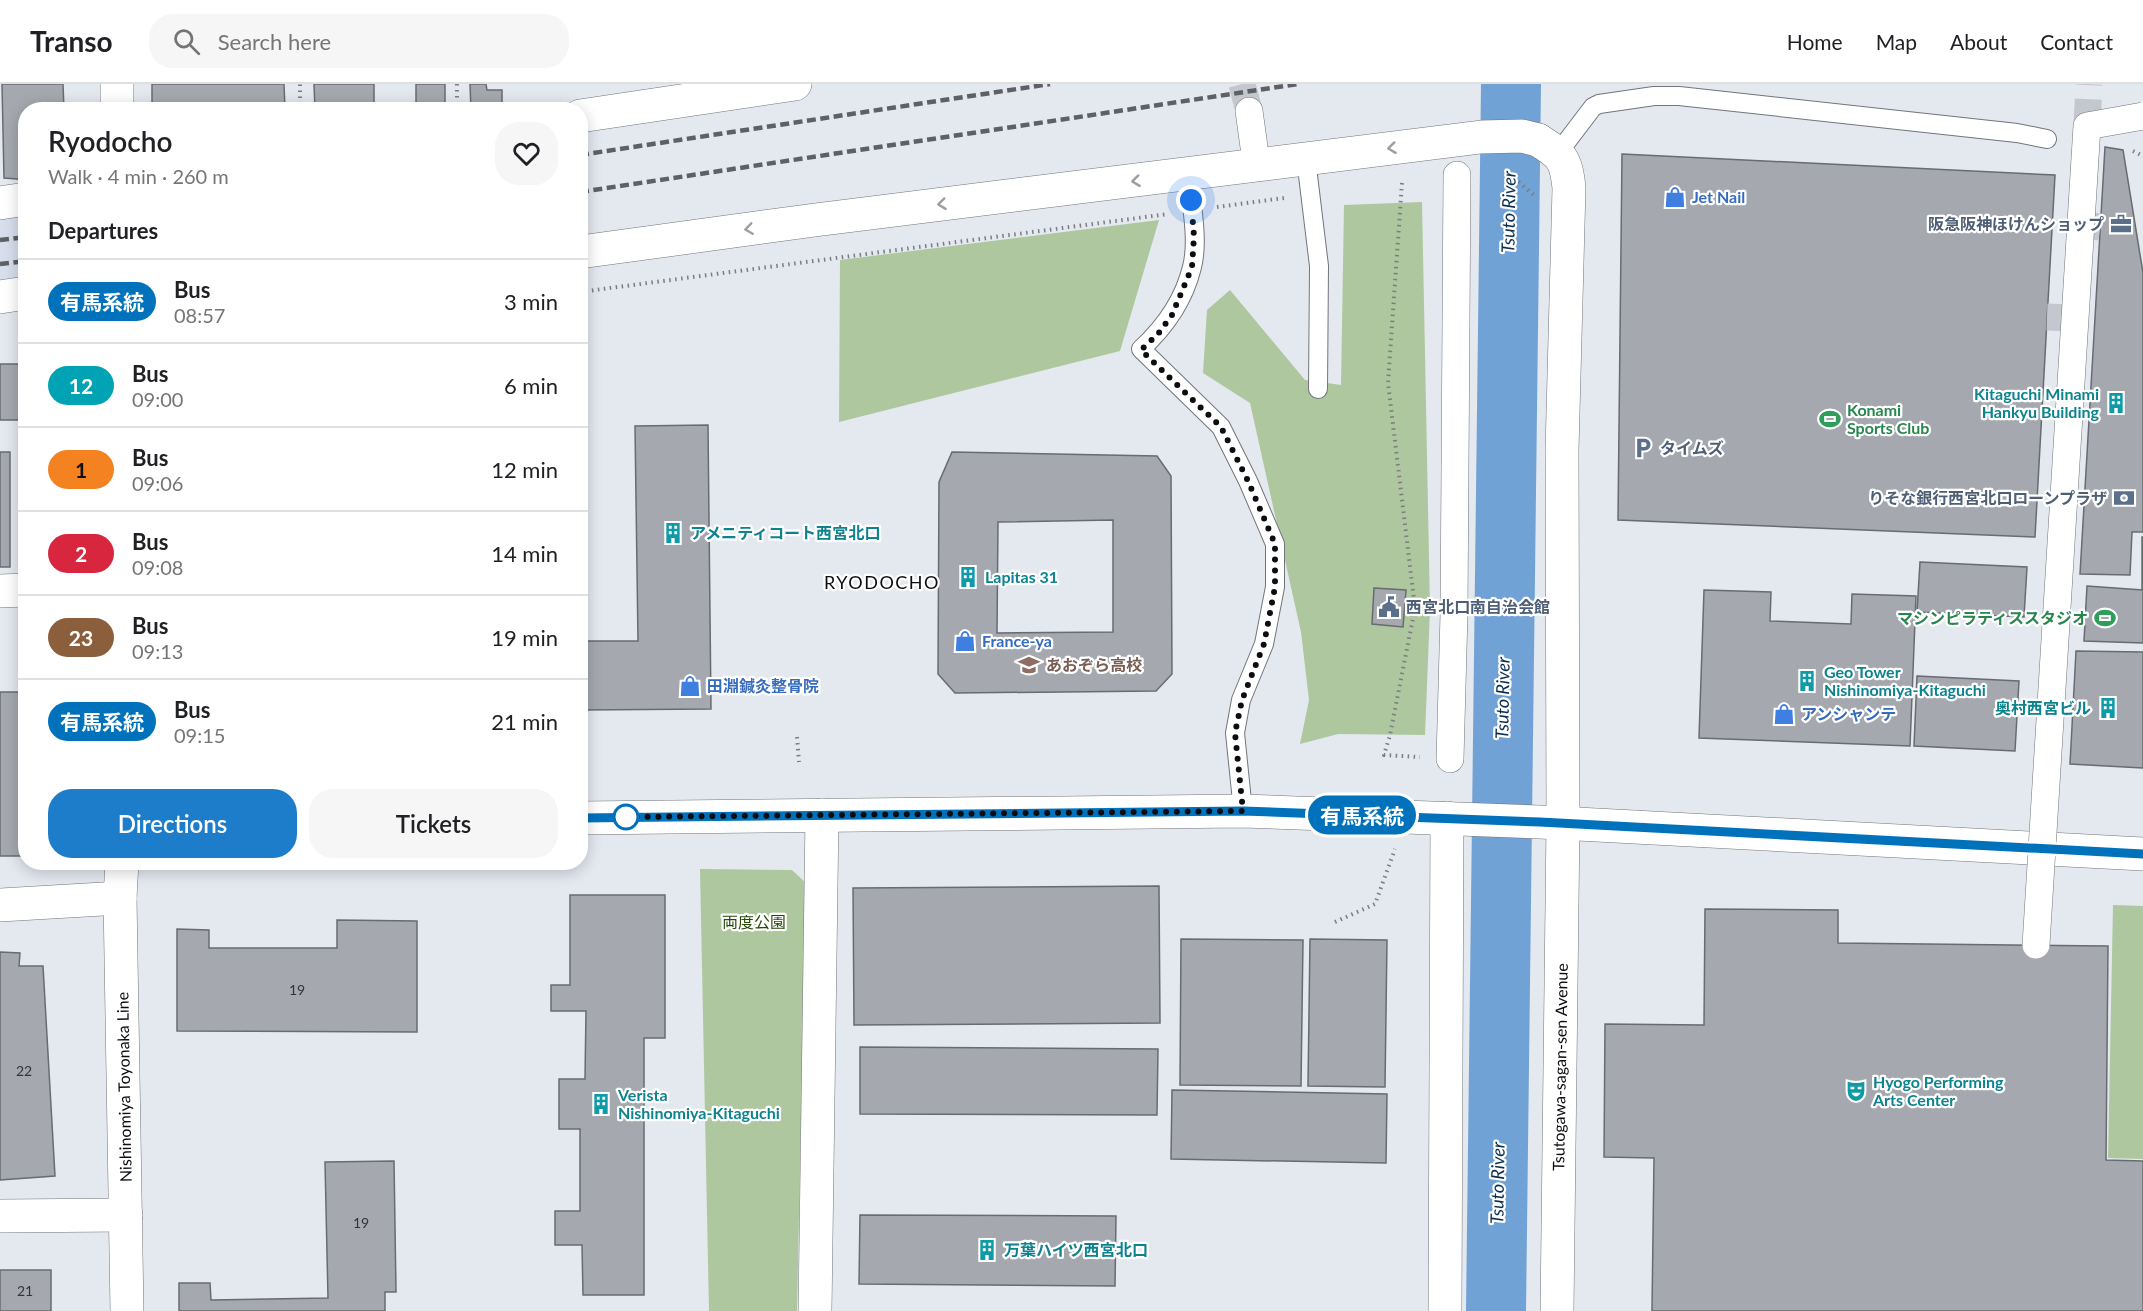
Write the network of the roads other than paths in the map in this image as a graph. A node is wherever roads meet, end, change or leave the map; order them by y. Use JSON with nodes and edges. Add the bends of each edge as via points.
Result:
{"nodes":[{"id":1,"x":117,"y":84,"type":"edge"},
{"id":2,"x":795,"y":84,"type":"edge"},
{"id":3,"x":695,"y":91,"type":"edge"},
{"id":4,"x":117,"y":102,"type":"edge"},
{"id":5,"x":1249,"y":111,"type":"tunnel mouth"},
{"id":6,"x":588,"y":114,"type":"edge"},
{"id":7,"x":2143,"y":116,"type":"edge"},
{"id":8,"x":2047,"y":139,"type":"dead end"},
{"id":9,"x":1548,"y":146,"type":"junction"},
{"id":10,"x":1254,"y":147,"type":"dead end"},
{"id":11,"x":1306,"y":159,"type":"junction"},
{"id":12,"x":1188,"y":174,"type":"junction"},
{"id":13,"x":1456,"y":175,"type":"road end"},
{"id":14,"x":18,"y":200,"type":"edge"},
{"id":15,"x":0,"y":202,"type":"edge"},
{"id":16,"x":588,"y":251,"type":"edge"},
{"id":17,"x":18,"y":294,"type":"edge"},
{"id":18,"x":0,"y":297,"type":"edge"},
{"id":19,"x":1318,"y":389,"type":"dead end"},
{"id":20,"x":0,"y":591,"type":"edge"},
{"id":21,"x":18,"y":591,"type":"edge"},
{"id":22,"x":1450,"y":759,"type":"road end"},
{"id":23,"x":1243,"y":811,"type":"junction"},
{"id":24,"x":822,"y":816,"type":"junction"},
{"id":25,"x":588,"y":818,"type":"edge"},
{"id":26,"x":1457,"y":819,"type":"junction"},
{"id":27,"x":1551,"y":823,"type":"junction"},
{"id":28,"x":2143,"y":854,"type":"edge"},
{"id":29,"x":122,"y":870,"type":"edge"},
{"id":30,"x":120,"y":898,"type":"junction"},
{"id":31,"x":0,"y":905,"type":"edge"},
{"id":32,"x":2036,"y":945,"type":"dead end"},
{"id":33,"x":126,"y":1215,"type":"junction"},
{"id":34,"x":0,"y":1216,"type":"edge"},
{"id":35,"x":127,"y":1311,"type":"edge"},
{"id":36,"x":815,"y":1311,"type":"edge"},
{"id":37,"x":1445,"y":1311,"type":"edge"},
{"id":38,"x":1557,"y":1311,"type":"edge"}],
"edges":[{"from":1,"to":4,"type":"street"},
{"from":2,"to":3,"type":"street"},
{"from":3,"to":6,"type":"street"},
{"from":5,"to":10,"type":"street"},
{"from":7,"to":32,"type":"street","bridge":true,"via":[[2087,126]]},
{"from":8,"to":9,"type":"lane","via":[[1654,96],[1599,104]]},
{"from":9,"to":11,"type":"street","one_way":true,"via":[[1522,136],[1481,151]]},
{"from":9,"to":27,"type":"street","name":"Tsutogawa-sagan-sen Avenue","via":[[1568,171],[1569,188]]},
{"from":11,"to":12,"type":"street"},
{"from":11,"to":19,"type":"lane","via":[[1319,266]]},
{"from":12,"to":16,"type":"street","one_way":true},
{"from":12,"to":23,"type":"lane","via":[[1194,236],[1192,267],[1172,315],[1141,350],[1221,427],[1275,544],[1275,587],[1264,644],[1242,700],[1235,733]]},
{"from":13,"to":22,"type":"street"},
{"from":14,"to":15,"type":"street"},
{"from":17,"to":18,"type":"street"},
{"from":20,"to":21,"type":"street"},
{"from":23,"to":24,"type":"street"},
{"from":23,"to":26,"type":"street"},
{"from":24,"to":25,"type":"street"},
{"from":24,"to":36,"type":"street"},
{"from":26,"to":27,"type":"street"},
{"from":26,"to":37,"type":"street"},
{"from":27,"to":28,"type":"street"},
{"from":27,"to":38,"type":"street","name":"Tsutogawa-sagan-sen Avenue"},
{"from":29,"to":30,"type":"street","name":"Nishinomiya Toyonaka Line"},
{"from":30,"to":31,"type":"street"},
{"from":30,"to":33,"type":"street","name":"Nishinomiya Toyonaka Line"},
{"from":33,"to":34,"type":"street"},
{"from":33,"to":35,"type":"street","name":"Nishinomiya Toyonaka Line"}]}
